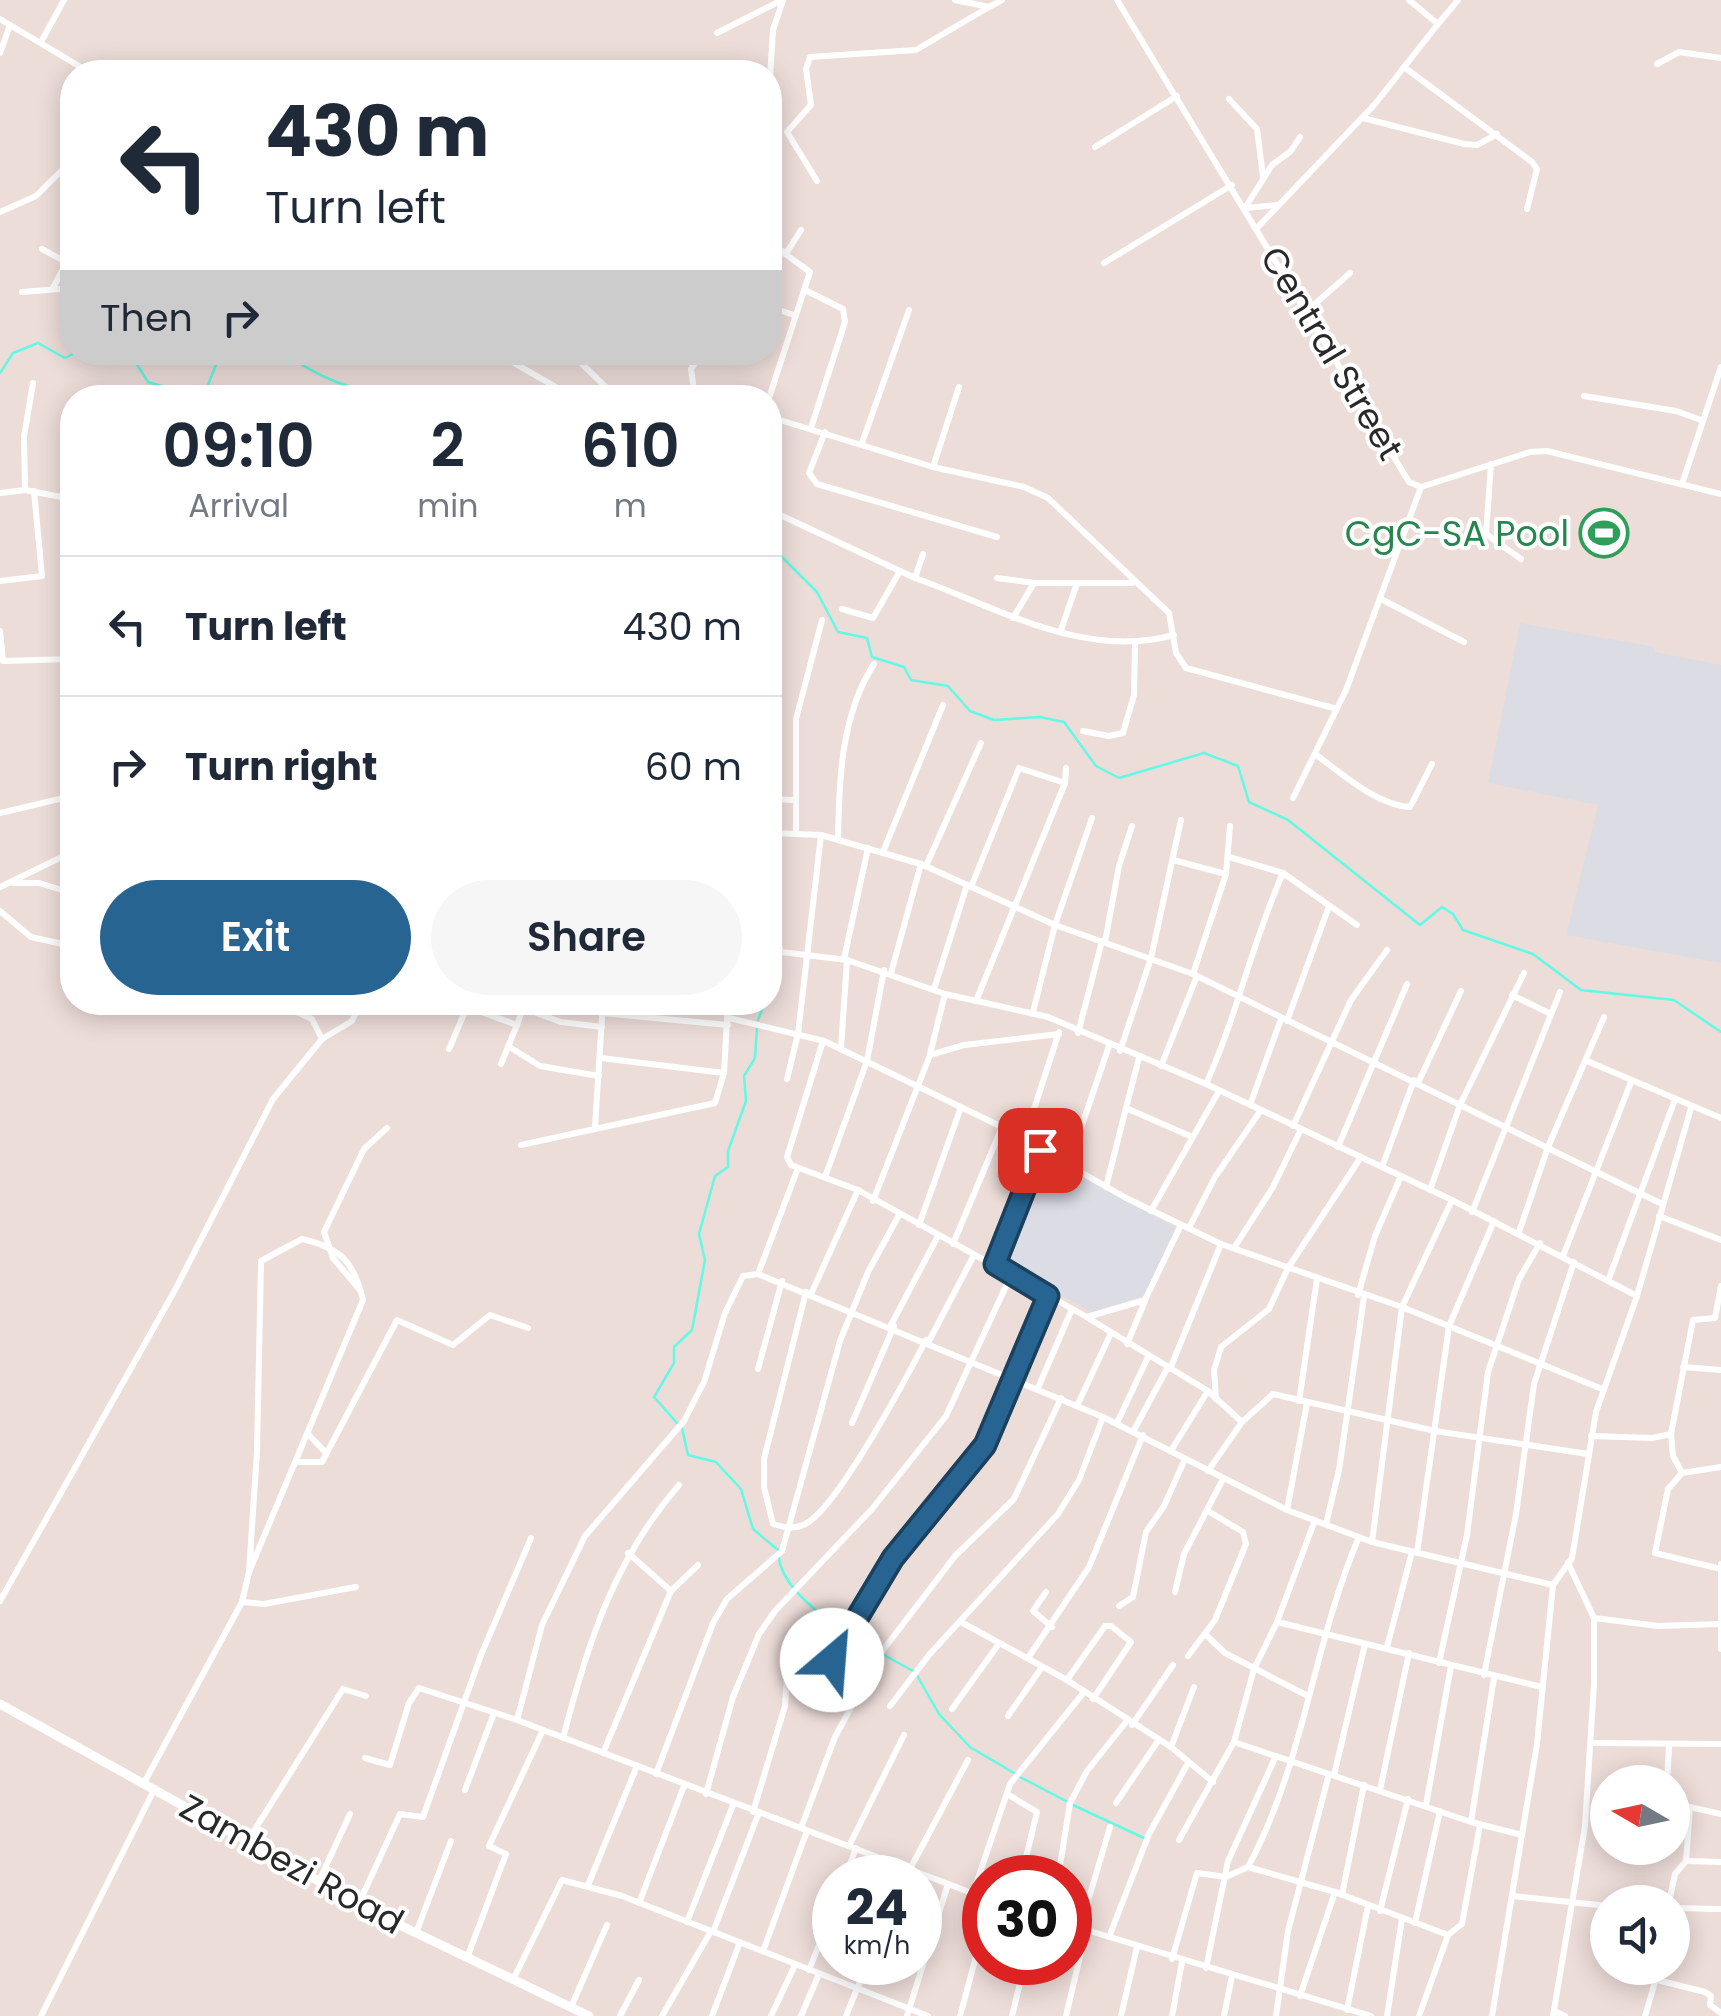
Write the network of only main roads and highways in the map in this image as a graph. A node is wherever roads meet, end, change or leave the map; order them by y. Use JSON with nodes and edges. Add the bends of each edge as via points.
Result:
{"nodes":[{"id":1,"x":0,"y":1704,"type":"edge"},
{"id":2,"x":588,"y":2016,"type":"edge"}],
"edges":[{"from":1,"to":2,"type":"main road","name":"Zambezi Road","via":[[359,1903]]}]}
